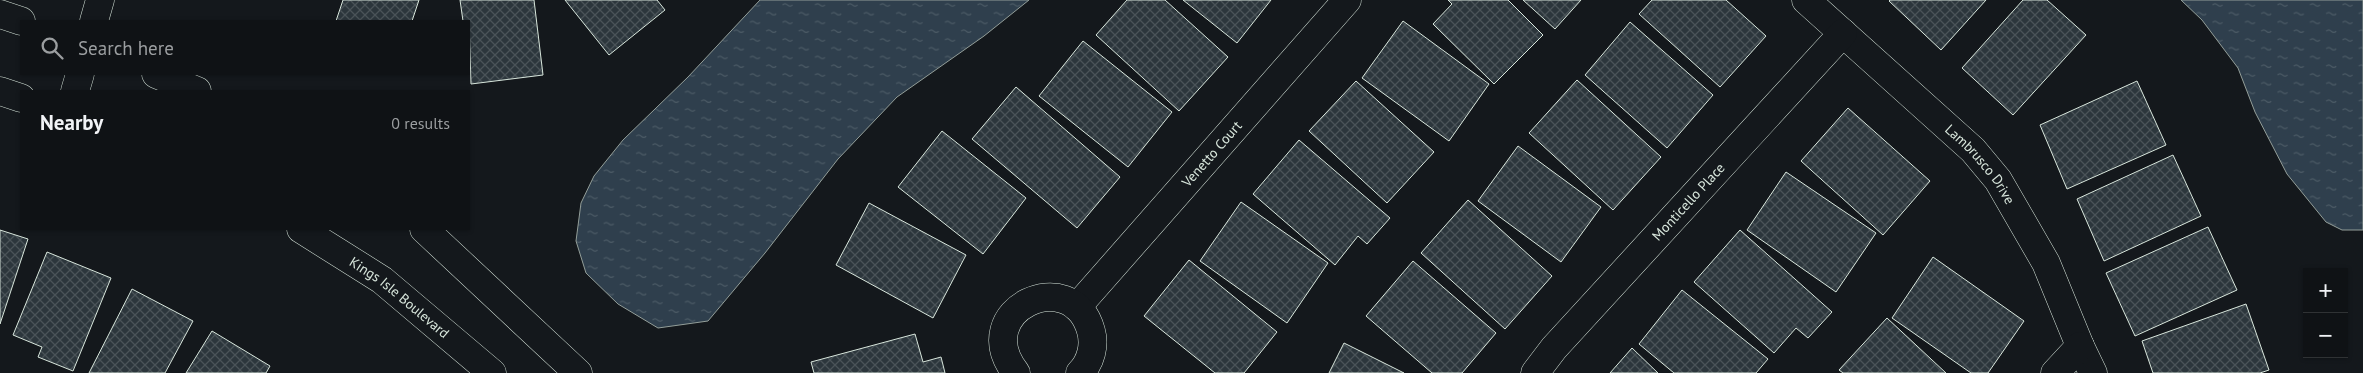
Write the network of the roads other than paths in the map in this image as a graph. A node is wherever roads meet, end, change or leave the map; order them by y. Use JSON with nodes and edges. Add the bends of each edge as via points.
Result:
{"nodes":[{"id":1,"x":100,"y":0,"type":"edge"},
{"id":2,"x":1346,"y":0,"type":"edge"},
{"id":3,"x":1806,"y":0,"type":"edge"},
{"id":4,"x":0,"y":14,"type":"edge"},
{"id":5,"x":94,"y":20,"type":"edge"},
{"id":6,"x":20,"y":21,"type":"edge"},
{"id":7,"x":1843,"y":33,"type":"junction"},
{"id":8,"x":80,"y":75,"type":"edge"},
{"id":9,"x":158,"y":75,"type":"edge"},
{"id":10,"x":75,"y":90,"type":"edge"},
{"id":11,"x":195,"y":90,"type":"edge"},
{"id":12,"x":0,"y":91,"type":"edge"},
{"id":13,"x":20,"y":98,"type":"edge"},
{"id":14,"x":303,"y":230,"type":"edge"},
{"id":15,"x":425,"y":230,"type":"edge"},
{"id":16,"x":1077,"y":307,"type":"junction"},
{"id":17,"x":2080,"y":346,"type":"junction"},
{"id":18,"x":492,"y":373,"type":"edge"},
{"id":19,"x":578,"y":373,"type":"edge"},
{"id":20,"x":1016,"y":373,"type":"edge"},
{"id":21,"x":1080,"y":373,"type":"edge"},
{"id":22,"x":1536,"y":373,"type":"edge"},
{"id":23,"x":2055,"y":373,"type":"edge"},
{"id":24,"x":2093,"y":373,"type":"edge"}],
"edges":[{"from":1,"to":5,"type":"street"},
{"from":2,"to":16,"type":"street","name":"Venetto Court"},
{"from":3,"to":7,"type":"street","name":"Lambrusco Drive"},
{"from":4,"to":6,"type":"street"},
{"from":7,"to":17,"type":"street","name":"Lambrusco Drive","via":[[1973,150],[1998,180],[2046,263]]},
{"from":7,"to":22,"type":"street","name":"Monticello Place","via":[[1561,341]]},
{"from":8,"to":10,"type":"street"},
{"from":9,"to":11,"type":"street"},
{"from":12,"to":13,"type":"street"},
{"from":14,"to":18,"type":"street","name":"Kings Isle Boulevard","via":[[382,280]]},
{"from":15,"to":19,"type":"street"},
{"from":16,"to":20,"type":"street","via":[[1062,299],[1044,296],[1013,312],[1004,328],[1003,346],[1008,363]]},
{"from":16,"to":21,"type":"street","via":[[1088,321],[1093,338],[1091,356]]},
{"from":17,"to":23,"type":"street"},
{"from":17,"to":24,"type":"street","name":"Lambrusco Drive"}]}
